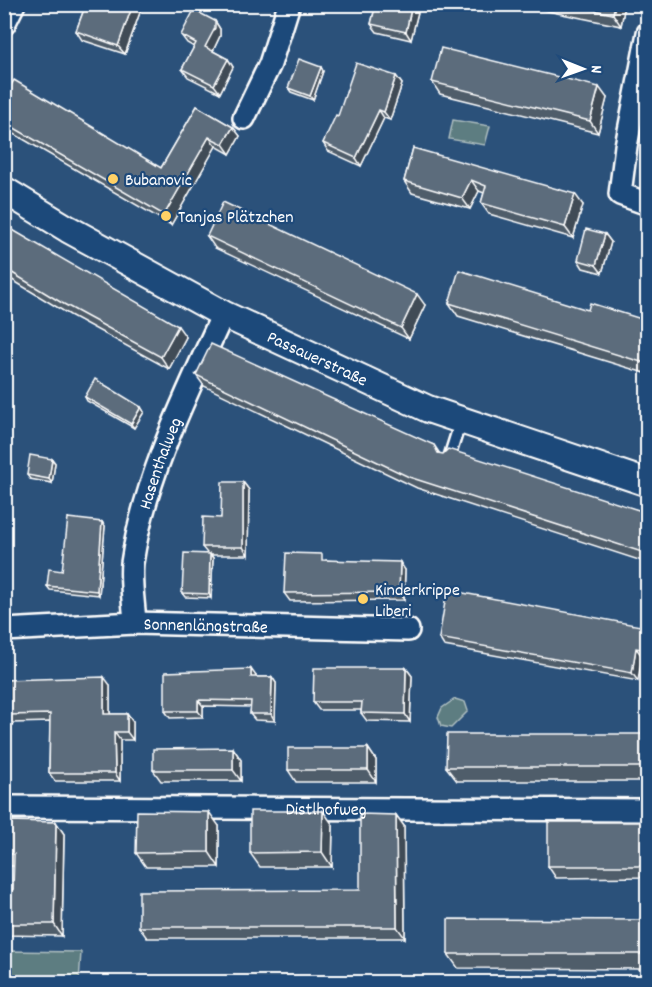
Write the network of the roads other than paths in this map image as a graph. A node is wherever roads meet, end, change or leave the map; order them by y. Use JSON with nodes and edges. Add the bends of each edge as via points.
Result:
{"nodes":[{"id":1,"x":14,"y":4,"type":"edge"},
{"id":2,"x":289,"y":4,"type":"edge"},
{"id":3,"x":4,"y":24,"type":"edge"},
{"id":4,"x":648,"y":33,"type":"edge"},
{"id":5,"x":244,"y":118,"type":"dead end"},
{"id":6,"x":4,"y":190,"type":"edge"},
{"id":7,"x":648,"y":204,"type":"edge"},
{"id":8,"x":223,"y":314,"type":"junction"},
{"id":9,"x":461,"y":420,"type":"junction"},
{"id":10,"x":448,"y":458,"type":"edge"},
{"id":11,"x":648,"y":483,"type":"edge"},
{"id":12,"x":135,"y":623,"type":"junction"},
{"id":13,"x":4,"y":630,"type":"edge"},
{"id":14,"x":408,"y":630,"type":"dead end"},
{"id":15,"x":4,"y":807,"type":"edge"},
{"id":16,"x":648,"y":810,"type":"edge"}],
"edges":[{"from":1,"to":3,"type":"street"},
{"from":2,"to":5,"type":"street","via":[[270,64]]},
{"from":4,"to":7,"type":"street","via":[[620,195]]},
{"from":6,"to":8,"type":"street","name":"Passauerstraße"},
{"from":8,"to":9,"type":"street","name":"Passauerstraße"},
{"from":8,"to":12,"type":"street","name":"Hasenthalweg","via":[[160,459],[143,513],[132,566]]},
{"from":9,"to":10,"type":"lane"},
{"from":9,"to":11,"type":"street","name":"Passauerstraße"},
{"from":12,"to":13,"type":"street","name":"Sonnenlängstraße"},
{"from":12,"to":14,"type":"street","name":"Sonnenlängstraße"},
{"from":15,"to":16,"type":"street","name":"Distlhofweg"}]}
